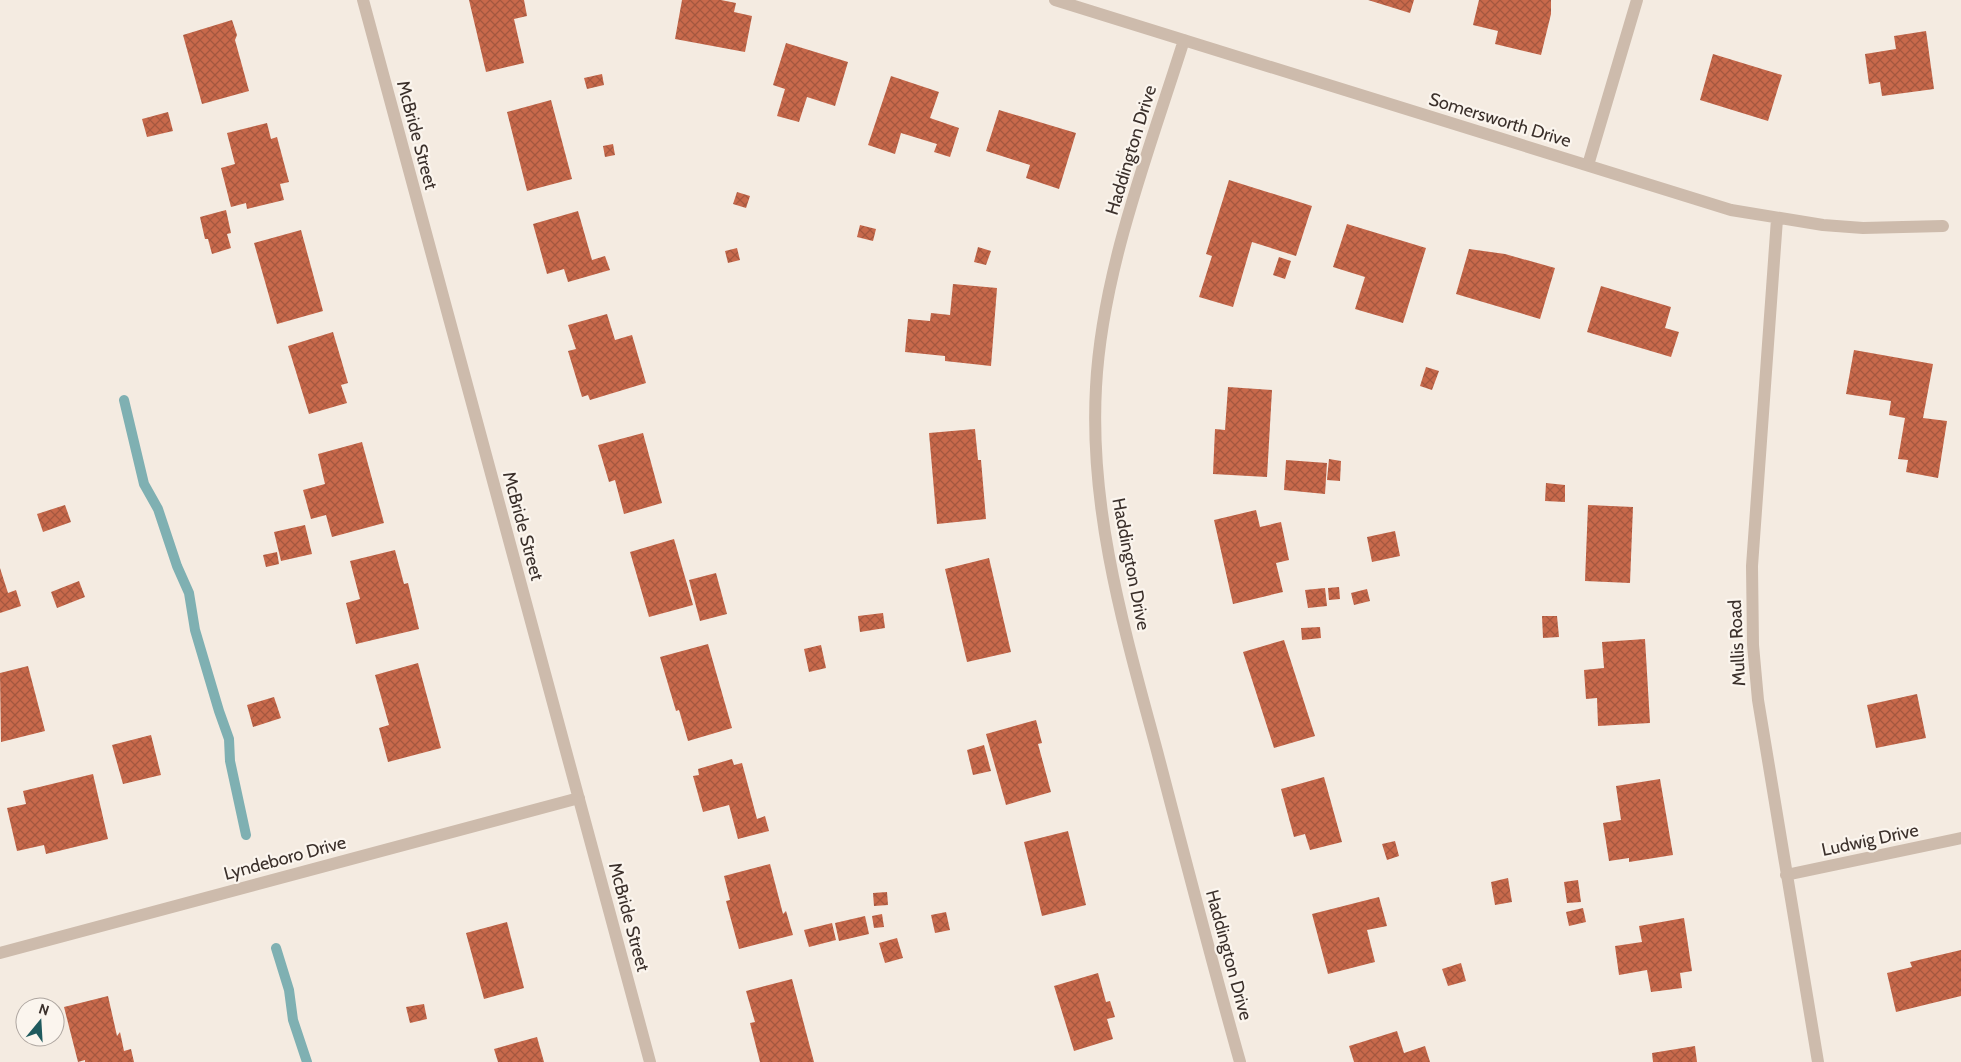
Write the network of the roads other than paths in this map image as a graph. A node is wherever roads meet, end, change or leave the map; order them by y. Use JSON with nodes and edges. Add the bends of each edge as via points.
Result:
{"nodes":[{"id":1,"x":363,"y":0,"type":"edge"},
{"id":2,"x":1055,"y":0,"type":"edge"},
{"id":3,"x":1637,"y":0,"type":"edge"},
{"id":4,"x":1184,"y":40,"type":"junction"},
{"id":5,"x":1588,"y":165,"type":"junction"},
{"id":6,"x":1777,"y":219,"type":"junction"},
{"id":7,"x":1943,"y":226,"type":"dead end"},
{"id":8,"x":579,"y":798,"type":"junction"},
{"id":9,"x":1961,"y":838,"type":"edge"},
{"id":10,"x":1786,"y":875,"type":"junction"},
{"id":11,"x":0,"y":953,"type":"edge"},
{"id":12,"x":650,"y":1062,"type":"edge"},
{"id":13,"x":1240,"y":1062,"type":"edge"},
{"id":14,"x":1818,"y":1062,"type":"edge"}],
"edges":[{"from":1,"to":8,"type":"street","name":"McBride Street"},
{"from":2,"to":4,"type":"street","name":"Somersworth Drive"},
{"from":3,"to":5,"type":"street"},
{"from":4,"to":5,"type":"street","name":"Somersworth Drive"},
{"from":4,"to":13,"type":"street","name":"Haddington Drive","via":[[1120,244],[1103,320],[1096,387],[1095,446],[1104,532],[1124,627]]},
{"from":5,"to":6,"type":"street","name":"Somersworth Drive","via":[[1732,210]]},
{"from":6,"to":7,"type":"street","name":"Somersworth Drive","via":[[1863,228]]},
{"from":6,"to":10,"type":"street","name":"Mullis Road","via":[[1752,566],[1753,645],[1758,700]]},
{"from":8,"to":11,"type":"street","name":"Lyndeboro Drive"},
{"from":8,"to":12,"type":"street","name":"McBride Street"},
{"from":9,"to":10,"type":"street","name":"Ludwig Drive"},
{"from":10,"to":14,"type":"street","name":"Mullis Road"}]}
